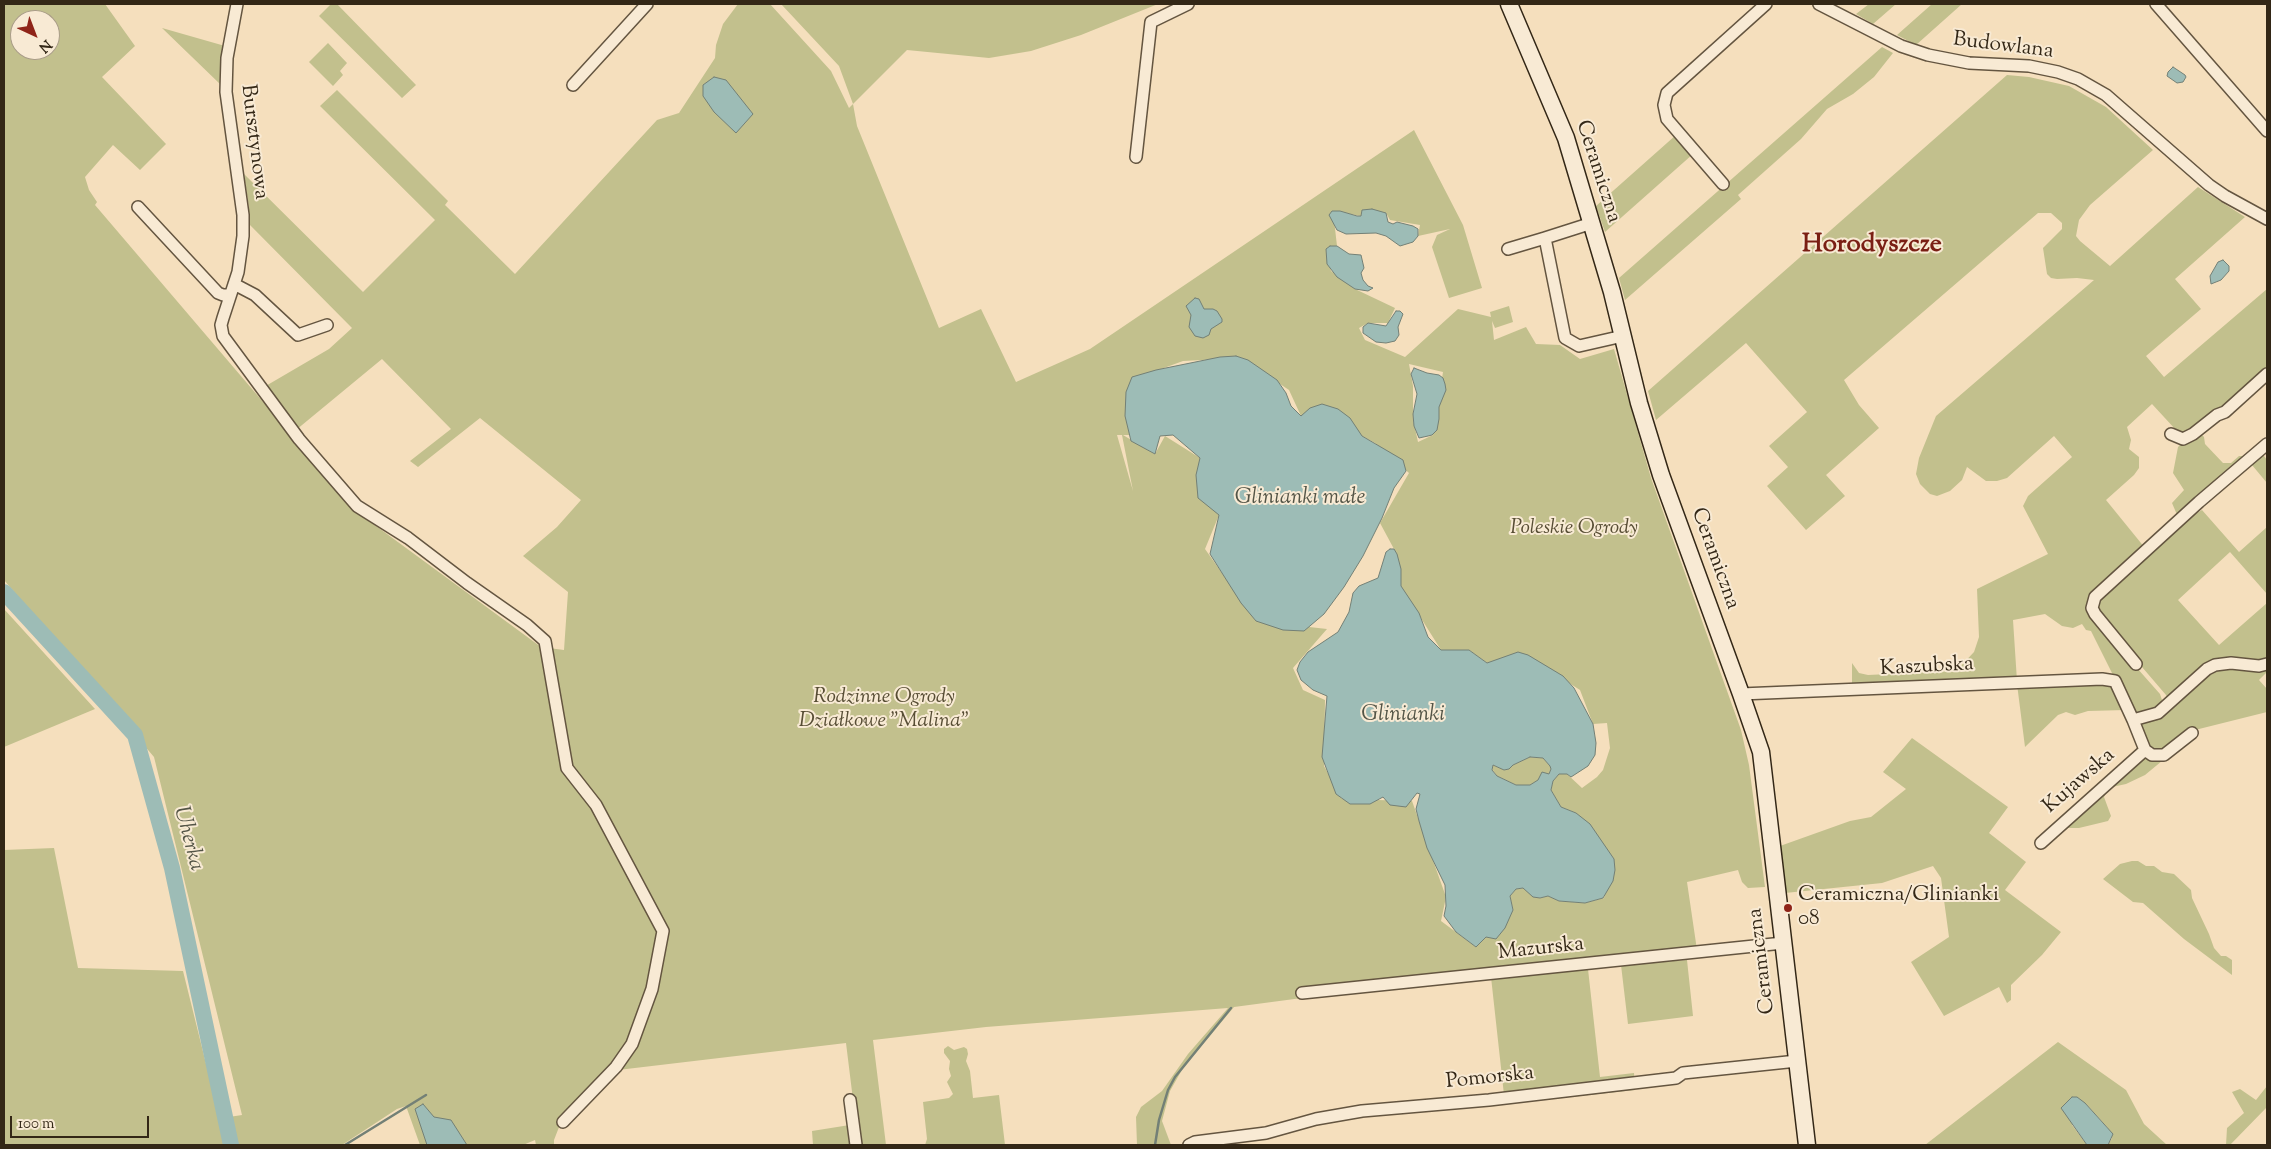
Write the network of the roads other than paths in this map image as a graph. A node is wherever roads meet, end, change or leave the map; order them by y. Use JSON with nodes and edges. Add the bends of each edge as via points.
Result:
{"nodes":[{"id":1,"x":237,"y":4,"type":"edge"},
{"id":2,"x":647,"y":4,"type":"edge"},
{"id":3,"x":1188,"y":4,"type":"edge"},
{"id":4,"x":1509,"y":4,"type":"edge"},
{"id":5,"x":1766,"y":4,"type":"edge"},
{"id":6,"x":1819,"y":4,"type":"edge"},
{"id":7,"x":2156,"y":4,"type":"edge"},
{"id":8,"x":573,"y":85,"type":"dead end"},
{"id":9,"x":2267,"y":131,"type":"edge"},
{"id":10,"x":1136,"y":157,"type":"dead end"},
{"id":11,"x":1723,"y":184,"type":"dead end"},
{"id":12,"x":138,"y":207,"type":"dead end"},
{"id":13,"x":2267,"y":219,"type":"edge"},
{"id":14,"x":1592,"y":223,"type":"junction"},
{"id":15,"x":1545,"y":238,"type":"junction"},
{"id":16,"x":1508,"y":249,"type":"dead end"},
{"id":17,"x":232,"y":290,"type":"junction"},
{"id":18,"x":326,"y":325,"type":"dead end"},
{"id":19,"x":1623,"y":336,"type":"junction"},
{"id":20,"x":2267,"y":374,"type":"edge"},
{"id":21,"x":2171,"y":434,"type":"dead end"},
{"id":22,"x":2267,"y":444,"type":"edge"},
{"id":23,"x":2136,"y":664,"type":"dead end"},
{"id":24,"x":2267,"y":664,"type":"edge"},
{"id":25,"x":2115,"y":681,"type":"joint"},
{"id":26,"x":1742,"y":694,"type":"junction"},
{"id":27,"x":2133,"y":720,"type":"junction"},
{"id":28,"x":2192,"y":733,"type":"dead end"},
{"id":29,"x":2145,"y":750,"type":"junction"},
{"id":30,"x":2041,"y":843,"type":"dead end"},
{"id":31,"x":1783,"y":943,"type":"junction"},
{"id":32,"x":1302,"y":993,"type":"dead end"},
{"id":33,"x":1797,"y":1061,"type":"junction"},
{"id":34,"x":850,"y":1100,"type":"dead end"},
{"id":35,"x":563,"y":1122,"type":"dead end"},
{"id":36,"x":856,"y":1145,"type":"edge"},
{"id":37,"x":1189,"y":1145,"type":"edge"},
{"id":38,"x":1807,"y":1145,"type":"edge"}],
"edges":[{"from":1,"to":17,"type":"street","name":"Bursztynowa","via":[[226,81],[243,215],[241,260]]},
{"from":2,"to":8,"type":"street"},
{"from":3,"to":10,"type":"street","via":[[1151,22]]},
{"from":4,"to":14,"type":"street","name":"Ceramiczna","via":[[1566,138]]},
{"from":5,"to":11,"type":"street","via":[[1667,93],[1664,105],[1667,119]]},
{"from":6,"to":13,"type":"street","name":"Budowlana","via":[[1901,46],[1928,55],[1969,63],[2029,66],[2078,79],[2106,95],[2210,185]]},
{"from":7,"to":9,"type":"street"},
{"from":12,"to":17,"type":"street","via":[[218,293],[223,295]]},
{"from":14,"to":15,"type":"street"},
{"from":14,"to":19,"type":"street","name":"Ceramiczna"},
{"from":15,"to":16,"type":"street"},
{"from":15,"to":19,"type":"street","via":[[1565,338],[1579,346]]},
{"from":17,"to":18,"type":"street","via":[[255,295],[298,335]]},
{"from":17,"to":35,"type":"street","name":"Bursztynowa","via":[[221,325],[226,341],[299,439],[357,506],[416,544],[528,625],[545,641],[567,768],[596,806],[663,931],[652,988],[632,1044],[616,1068]]},
{"from":19,"to":26,"type":"street","name":"Ceramiczna","via":[[1660,475]]},
{"from":20,"to":21,"type":"street","via":[[2225,412],[2193,434],[2183,439]]},
{"from":22,"to":23,"type":"street","via":[[2095,597],[2092,608],[2095,614]]},
{"from":24,"to":27,"type":"street","via":[[2215,665],[2158,713]]},
{"from":25,"to":26,"type":"street","name":"Kaszubska"},
{"from":25,"to":27,"type":"street","name":"Kujawska"},
{"from":26,"to":31,"type":"street","name":"Ceramiczna","via":[[1761,752]]},
{"from":27,"to":29,"type":"street","name":"Kujawska"},
{"from":28,"to":29,"type":"street","name":"Kujawska","via":[[2164,754],[2152,755]]},
{"from":29,"to":30,"type":"street","name":"Kujawska"},
{"from":31,"to":32,"type":"street","name":"Mazurska"},
{"from":31,"to":33,"type":"street","name":"Ceramiczna"},
{"from":33,"to":37,"type":"street","name":"Pomorska","via":[[1489,1100],[1362,1111],[1316,1119],[1266,1134]]},
{"from":33,"to":38,"type":"street","name":"Ceramiczna"},
{"from":34,"to":36,"type":"street"}]}
